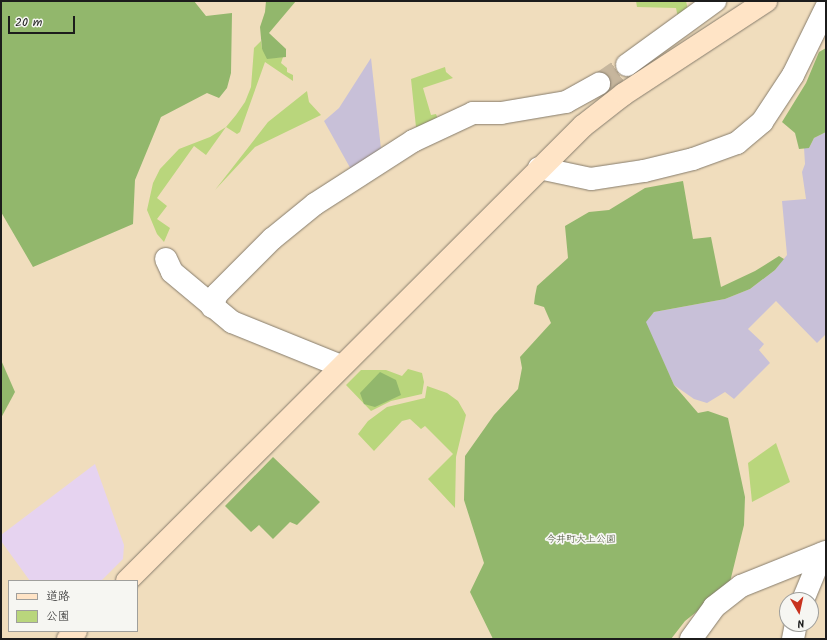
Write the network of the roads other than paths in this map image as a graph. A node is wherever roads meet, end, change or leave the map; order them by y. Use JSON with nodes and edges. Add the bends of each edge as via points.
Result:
{"nodes":[{"id":1,"x":715,"y":1,"type":"edge"},
{"id":2,"x":766,"y":1,"type":"edge"},
{"id":3,"x":826,"y":8,"type":"edge"},
{"id":4,"x":627,"y":65,"type":"tunnel mouth"},
{"id":5,"x":599,"y":84,"type":"tunnel mouth"},
{"id":6,"x":538,"y":168,"type":"junction"},
{"id":7,"x":166,"y":259,"type":"dead end"},
{"id":8,"x":212,"y":307,"type":"junction"},
{"id":9,"x":341,"y":366,"type":"junction"},
{"id":10,"x":824,"y":553,"type":"edge"},
{"id":11,"x":128,"y":580,"type":"edge"},
{"id":12,"x":807,"y":592,"type":"edge"},
{"id":13,"x":691,"y":639,"type":"edge"}],
"edges":[{"from":1,"to":4,"type":"street"},
{"from":2,"to":6,"type":"street","via":[[624,94],[583,126]]},
{"from":3,"to":6,"type":"street","via":[[793,75],[762,122],[737,143],[664,166],[591,179]]},
{"from":5,"to":8,"type":"street","via":[[566,102],[501,113],[473,113],[413,141],[315,204],[272,239],[217,294]]},
{"from":6,"to":9,"type":"street"},
{"from":7,"to":8,"type":"street","via":[[172,272]]},
{"from":8,"to":9,"type":"street","via":[[232,322]]},
{"from":9,"to":11,"type":"street"},
{"from":10,"to":12,"type":"street"},
{"from":10,"to":13,"type":"street","via":[[741,586],[714,607]]}]}
